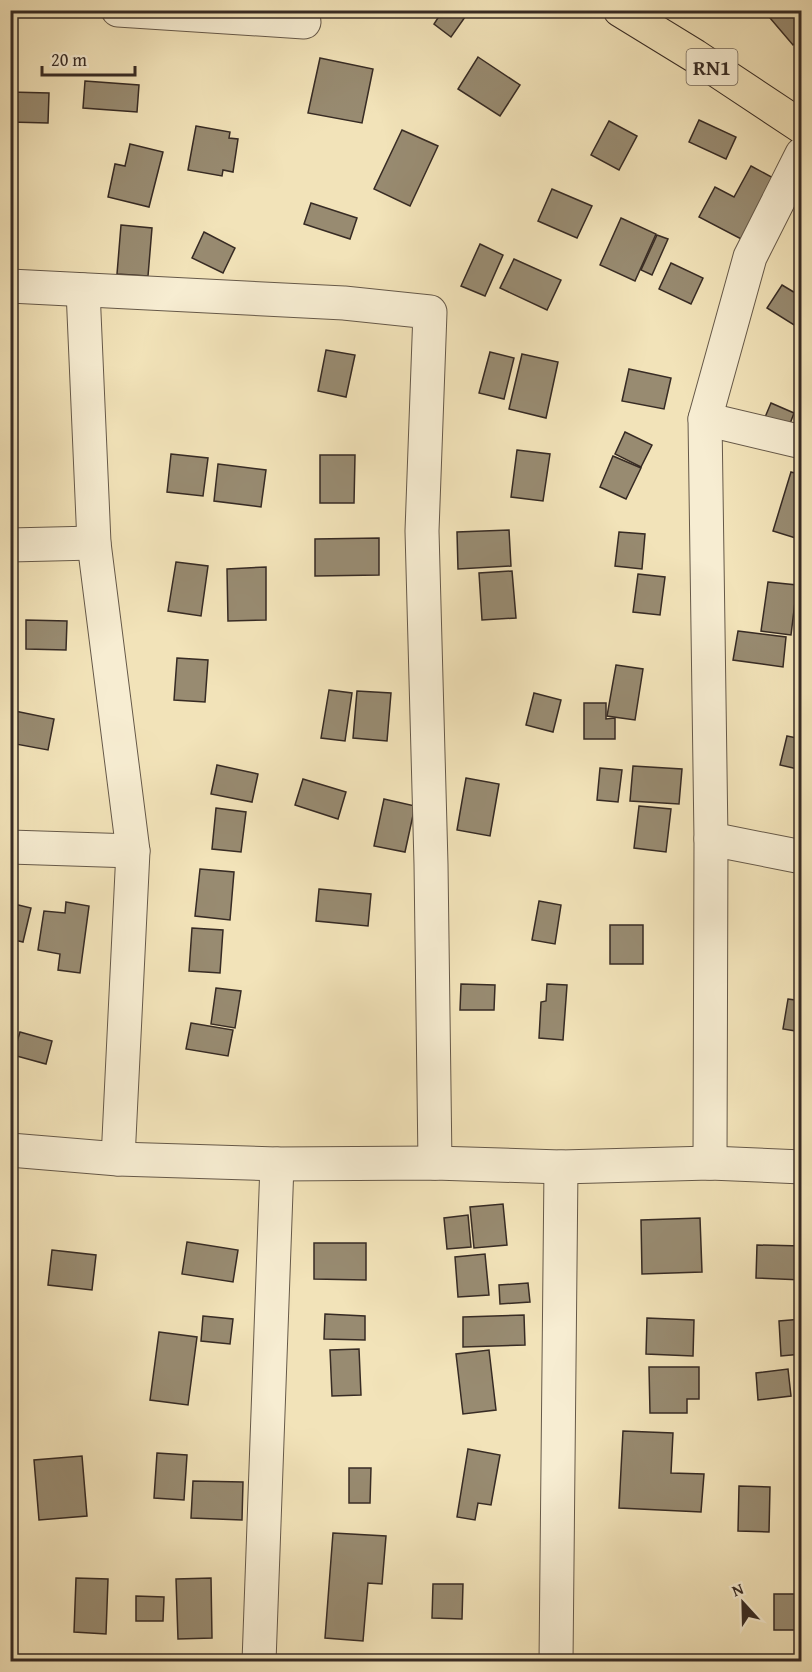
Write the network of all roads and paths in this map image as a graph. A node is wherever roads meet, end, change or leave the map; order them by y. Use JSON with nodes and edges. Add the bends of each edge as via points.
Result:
{"nodes":[{"id":1,"x":118,"y":10,"type":"edge"},
{"id":2,"x":620,"y":10,"type":"edge"},
{"id":3,"x":304,"y":22,"type":"dead end"},
{"id":4,"x":801,"y":127,"type":"edge"},
{"id":5,"x":801,"y":154,"type":"edge"},
{"id":6,"x":10,"y":286,"type":"edge"},
{"id":7,"x":83,"y":290,"type":"junction"},
{"id":8,"x":705,"y":420,"type":"junction"},
{"id":9,"x":801,"y":442,"type":"edge"},
{"id":10,"x":94,"y":543,"type":"junction"},
{"id":11,"x":10,"y":545,"type":"edge"},
{"id":12,"x":711,"y":839,"type":"junction"},
{"id":13,"x":10,"y":847,"type":"edge"},
{"id":14,"x":133,"y":851,"type":"junction"},
{"id":15,"x":801,"y":857,"type":"edge"},
{"id":16,"x":10,"y":1150,"type":"edge"},
{"id":17,"x":118,"y":1159,"type":"junction"},
{"id":18,"x":435,"y":1163,"type":"junction"},
{"id":19,"x":710,"y":1163,"type":"junction"},
{"id":20,"x":277,"y":1164,"type":"junction"},
{"id":21,"x":561,"y":1167,"type":"junction"},
{"id":22,"x":801,"y":1167,"type":"edge"},
{"id":23,"x":259,"y":1662,"type":"edge"},
{"id":24,"x":556,"y":1662,"type":"edge"}],
"edges":[{"from":1,"to":3,"type":"street"},
{"from":2,"to":4,"type":"highway","number":"RN1"},
{"from":5,"to":8,"type":"street","via":[[750,257]]},
{"from":6,"to":7,"type":"street"},
{"from":7,"to":10,"type":"street"},
{"from":7,"to":18,"type":"street","via":[[344,303],[430,312],[422,531]]},
{"from":8,"to":9,"type":"street"},
{"from":8,"to":12,"type":"street"},
{"from":10,"to":11,"type":"street"},
{"from":10,"to":14,"type":"street"},
{"from":12,"to":15,"type":"street"},
{"from":12,"to":19,"type":"street"},
{"from":13,"to":14,"type":"street"},
{"from":14,"to":17,"type":"street"},
{"from":16,"to":17,"type":"street"},
{"from":17,"to":20,"type":"street"},
{"from":18,"to":20,"type":"street"},
{"from":18,"to":21,"type":"street"},
{"from":19,"to":21,"type":"street"},
{"from":19,"to":22,"type":"street"},
{"from":20,"to":23,"type":"street"},
{"from":21,"to":24,"type":"street"}]}
